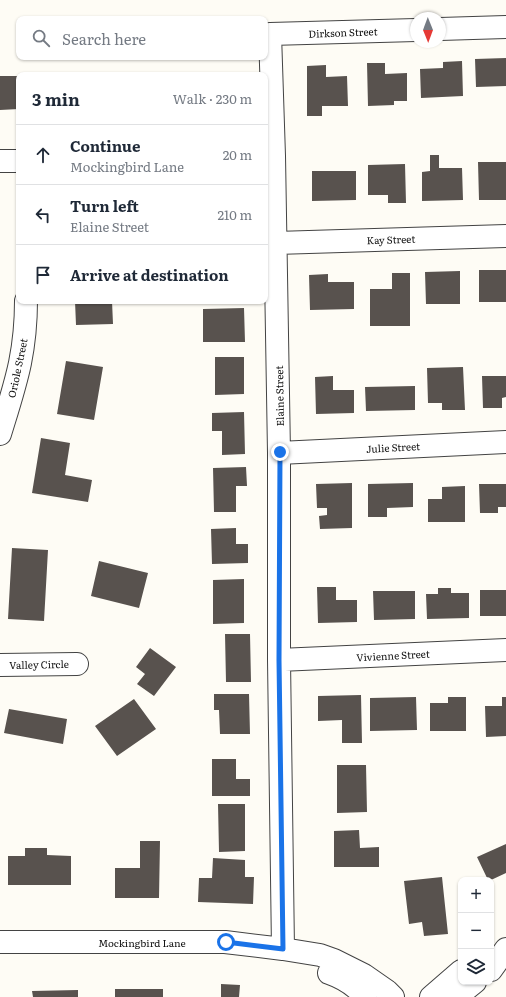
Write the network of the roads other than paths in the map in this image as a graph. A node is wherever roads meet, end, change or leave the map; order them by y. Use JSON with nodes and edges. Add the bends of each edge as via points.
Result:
{"nodes":[{"id":1,"x":506,"y":27,"type":"edge"},
{"id":2,"x":446,"y":29,"type":"edge"},
{"id":3,"x":410,"y":30,"type":"edge"},
{"id":4,"x":270,"y":34,"type":"joint"},
{"id":5,"x":270,"y":156,"type":"edge"},
{"id":6,"x":0,"y":161,"type":"edge"},
{"id":7,"x":16,"y":161,"type":"edge"},
{"id":8,"x":506,"y":236,"type":"edge"},
{"id":9,"x":276,"y":243,"type":"junction"},
{"id":10,"x":26,"y":304,"type":"edge"},
{"id":11,"x":0,"y":434,"type":"edge"},
{"id":12,"x":506,"y":442,"type":"edge"},
{"id":13,"x":280,"y":452,"type":"junction"},
{"id":14,"x":506,"y":650,"type":"edge"},
{"id":15,"x":279,"y":660,"type":"junction"},
{"id":16,"x":77,"y":664,"type":"dead end"},
{"id":17,"x":0,"y":665,"type":"edge"},
{"id":18,"x":0,"y":942,"type":"edge"},
{"id":19,"x":506,"y":946,"type":"edge"},
{"id":20,"x":283,"y":949,"type":"junction"},
{"id":21,"x":494,"y":949,"type":"edge"},
{"id":22,"x":506,"y":950,"type":"edge"},
{"id":23,"x":494,"y":966,"type":"edge"},
{"id":24,"x":458,"y":973,"type":"edge"},
{"id":25,"x":471,"y":985,"type":"edge"},
{"id":26,"x":365,"y":997,"type":"edge"},
{"id":27,"x":393,"y":997,"type":"edge"},
{"id":28,"x":431,"y":997,"type":"edge"},
{"id":29,"x":457,"y":997,"type":"edge"}],
"edges":[{"from":1,"to":2,"type":"street"},
{"from":3,"to":4,"type":"street","name":"Dirkson Street"},
{"from":4,"to":5,"type":"street","name":"Elaine Street"},
{"from":5,"to":9,"type":"street","name":"Elaine Street"},
{"from":6,"to":7,"type":"street"},
{"from":8,"to":9,"type":"street","name":"Kay Street"},
{"from":9,"to":13,"type":"street","name":"Elaine Street"},
{"from":10,"to":11,"type":"street","name":"Oriole Street","via":[[20,362]]},
{"from":12,"to":13,"type":"street","name":"Julie Street"},
{"from":13,"to":15,"type":"street","name":"Elaine Street"},
{"from":14,"to":15,"type":"street","name":"Vivienne Street"},
{"from":15,"to":20,"type":"street","name":"Elaine Street"},
{"from":16,"to":17,"type":"street","name":"Valley Circle"},
{"from":18,"to":20,"type":"street","name":"Mockingbird Lane","via":[[226,942]]},
{"from":19,"to":21,"type":"street"},
{"from":20,"to":26,"type":"street","name":"Mockingbird Lane","via":[[314,967],[348,982]]},
{"from":20,"to":27,"type":"street","name":"Mockingbird Lane","via":[[334,960],[364,975]]},
{"from":22,"to":23,"type":"street"},
{"from":24,"to":28,"type":"street"},
{"from":25,"to":29,"type":"street"}]}
